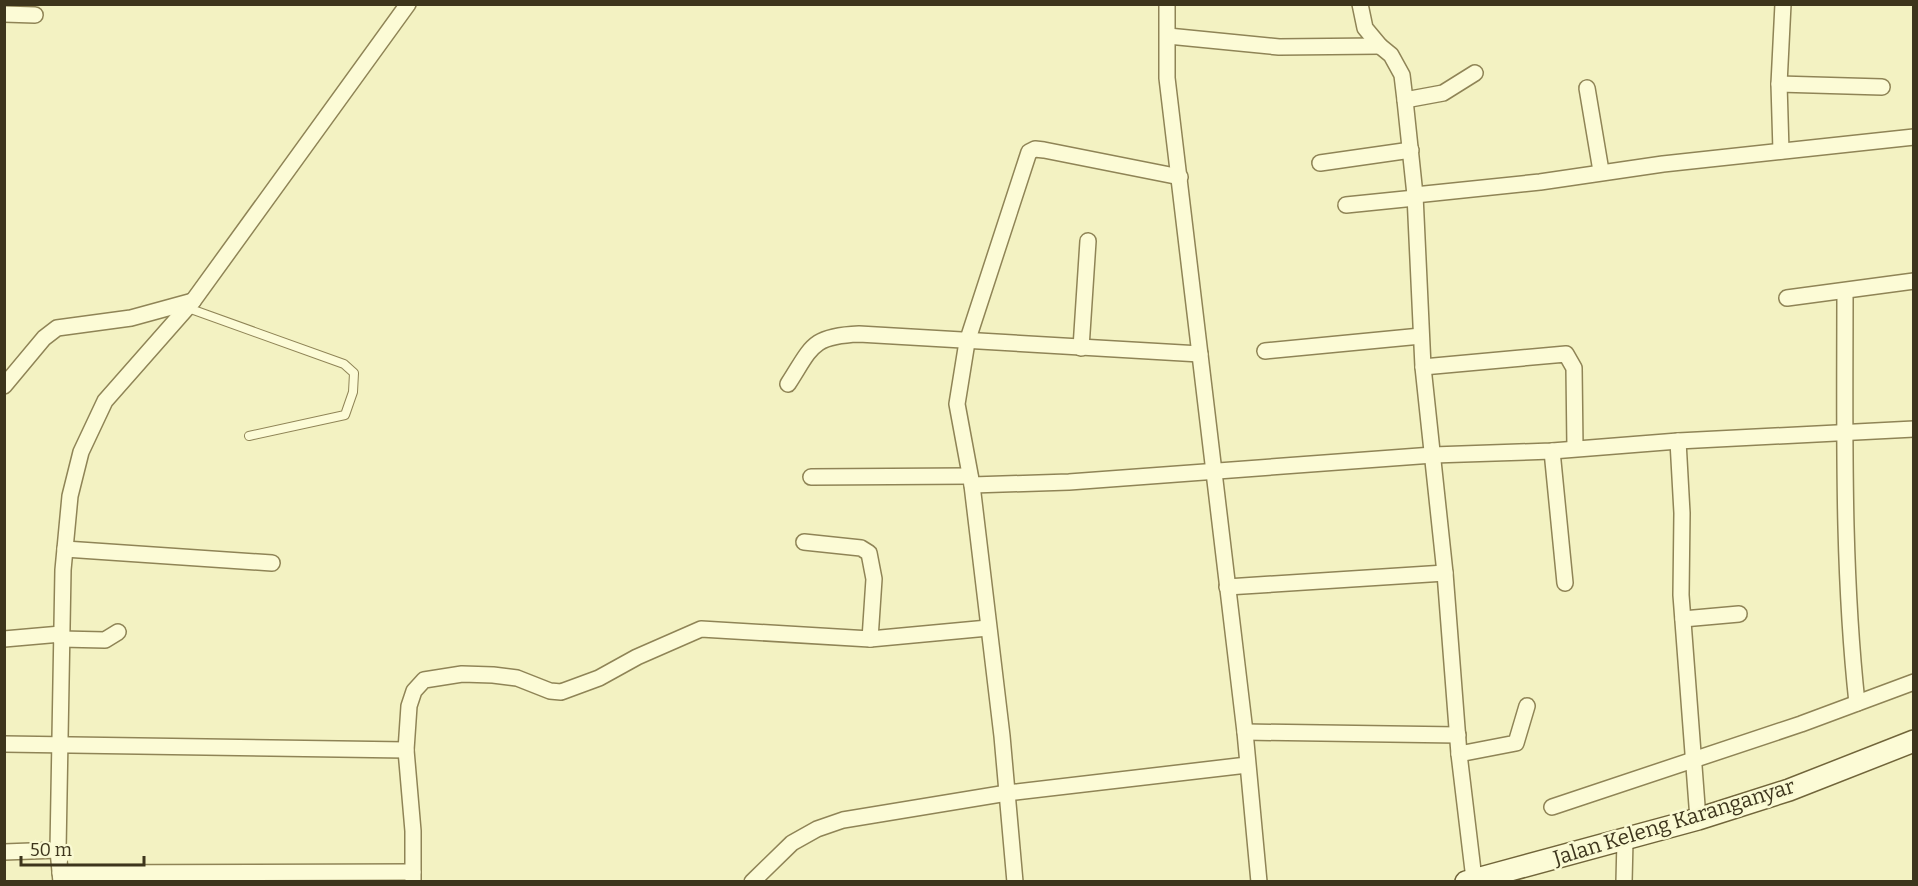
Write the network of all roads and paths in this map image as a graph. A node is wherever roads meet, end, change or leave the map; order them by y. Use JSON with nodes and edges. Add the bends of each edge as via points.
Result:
{"nodes":[{"id":1,"x":408,"y":4,"type":"edge"},
{"id":2,"x":1167,"y":4,"type":"edge"},
{"id":3,"x":1360,"y":4,"type":"edge"},
{"id":4,"x":1783,"y":4,"type":"edge"},
{"id":5,"x":4,"y":14,"type":"edge"},
{"id":6,"x":35,"y":15,"type":"dead end"},
{"id":7,"x":1168,"y":36,"type":"junction"},
{"id":8,"x":1380,"y":46,"type":"junction"},
{"id":9,"x":1475,"y":73,"type":"dead end"},
{"id":10,"x":1779,"y":84,"type":"junction"},
{"id":11,"x":1882,"y":87,"type":"dead end"},
{"id":12,"x":1587,"y":88,"type":"dead end"},
{"id":13,"x":1405,"y":100,"type":"junction"},
{"id":14,"x":1914,"y":137,"type":"edge"},
{"id":15,"x":1411,"y":150,"type":"junction"},
{"id":16,"x":1781,"y":151,"type":"junction"},
{"id":17,"x":1320,"y":163,"type":"dead end"},
{"id":18,"x":1601,"y":171,"type":"junction"},
{"id":19,"x":1180,"y":177,"type":"junction"},
{"id":20,"x":1415,"y":196,"type":"junction"},
{"id":21,"x":1346,"y":205,"type":"dead end"},
{"id":22,"x":1088,"y":241,"type":"dead end"},
{"id":23,"x":1914,"y":281,"type":"edge"},
{"id":24,"x":1845,"y":291,"type":"junction"},
{"id":25,"x":1787,"y":298,"type":"dead end"},
{"id":26,"x":191,"y":305,"type":"junction"},
{"id":27,"x":1421,"y":336,"type":"junction"},
{"id":28,"x":967,"y":342,"type":"junction"},
{"id":29,"x":1080,"y":348,"type":"junction"},
{"id":30,"x":1264,"y":351,"type":"dead end"},
{"id":31,"x":1200,"y":354,"type":"junction"},
{"id":32,"x":1423,"y":367,"type":"junction"},
{"id":33,"x":788,"y":384,"type":"dead end"},
{"id":34,"x":4,"y":386,"type":"edge"},
{"id":35,"x":1914,"y":429,"type":"edge"},
{"id":36,"x":1845,"y":433,"type":"junction"},
{"id":37,"x":249,"y":436,"type":"dead end"},
{"id":38,"x":1678,"y":441,"type":"junction"},
{"id":39,"x":1575,"y":448,"type":"junction"},
{"id":40,"x":1552,"y":451,"type":"junction"},
{"id":41,"x":1432,"y":455,"type":"junction"},
{"id":42,"x":1215,"y":470,"type":"junction"},
{"id":43,"x":811,"y":477,"type":"dead end"},
{"id":44,"x":971,"y":481,"type":"junction"},
{"id":45,"x":804,"y":542,"type":"dead end"},
{"id":46,"x":65,"y":549,"type":"junction"},
{"id":47,"x":272,"y":563,"type":"dead end"},
{"id":48,"x":1445,"y":573,"type":"junction"},
{"id":49,"x":1565,"y":583,"type":"dead end"},
{"id":50,"x":1227,"y":588,"type":"junction"},
{"id":51,"x":1739,"y":614,"type":"dead end"},
{"id":52,"x":1683,"y":619,"type":"junction"},
{"id":53,"x":988,"y":628,"type":"junction"},
{"id":54,"x":118,"y":632,"type":"dead end"},
{"id":55,"x":61,"y":637,"type":"junction"},
{"id":56,"x":4,"y":639,"type":"edge"},
{"id":57,"x":870,"y":639,"type":"junction"},
{"id":58,"x":1914,"y":682,"type":"edge"},
{"id":59,"x":1857,"y":703,"type":"junction"},
{"id":60,"x":1527,"y":706,"type":"dead end"},
{"id":61,"x":1245,"y":732,"type":"junction"},
{"id":62,"x":1458,"y":735,"type":"junction"},
{"id":63,"x":1914,"y":741,"type":"edge"},
{"id":64,"x":4,"y":744,"type":"edge"},
{"id":65,"x":61,"y":745,"type":"junction"},
{"id":66,"x":406,"y":750,"type":"junction"},
{"id":67,"x":1459,"y":754,"type":"junction"},
{"id":68,"x":1693,"y":758,"type":"junction"},
{"id":69,"x":1247,"y":765,"type":"junction"},
{"id":70,"x":1007,"y":793,"type":"junction"},
{"id":71,"x":1552,"y":807,"type":"dead end"},
{"id":72,"x":1698,"y":819,"type":"junction"},
{"id":73,"x":1625,"y":840,"type":"junction"},
{"id":74,"x":58,"y":850,"type":"junction"},
{"id":75,"x":4,"y":852,"type":"edge"},
{"id":76,"x":60,"y":877,"type":"edge"},
{"id":77,"x":413,"y":877,"type":"edge"},
{"id":78,"x":1259,"y":879,"type":"edge"},
{"id":79,"x":1470,"y":880,"type":"edge"},
{"id":80,"x":752,"y":882,"type":"edge"},
{"id":81,"x":1015,"y":882,"type":"edge"},
{"id":82,"x":1624,"y":882,"type":"edge"}],
"edges":[{"from":1,"to":26,"type":"street"},
{"from":2,"to":7,"type":"street"},
{"from":3,"to":8,"type":"street","via":[[1365,28]]},
{"from":4,"to":10,"type":"street"},
{"from":5,"to":6,"type":"street"},
{"from":7,"to":8,"type":"street","via":[[1279,47]]},
{"from":7,"to":19,"type":"street","via":[[1167,78]]},
{"from":8,"to":13,"type":"street","via":[[1391,55],[1402,75]]},
{"from":9,"to":13,"type":"street","via":[[1443,93]]},
{"from":10,"to":11,"type":"street"},
{"from":10,"to":16,"type":"street"},
{"from":12,"to":18,"type":"street"},
{"from":13,"to":15,"type":"street"},
{"from":14,"to":16,"type":"street"},
{"from":15,"to":17,"type":"street"},
{"from":15,"to":20,"type":"street"},
{"from":16,"to":18,"type":"street"},
{"from":18,"to":20,"type":"street"},
{"from":19,"to":28,"type":"street","via":[[1044,150],[1029,152]]},
{"from":19,"to":31,"type":"street"},
{"from":20,"to":21,"type":"street"},
{"from":20,"to":27,"type":"street"},
{"from":22,"to":29,"type":"street"},
{"from":23,"to":24,"type":"street"},
{"from":24,"to":25,"type":"street"},
{"from":24,"to":36,"type":"street"},
{"from":26,"to":34,"type":"street","via":[[57,328]]},
{"from":26,"to":37,"type":"lane","via":[[345,364],[354,373],[353,392],[345,415]]},
{"from":26,"to":46,"type":"street","via":[[105,401],[81,453],[70,496]]},
{"from":27,"to":30,"type":"street"},
{"from":27,"to":32,"type":"street"},
{"from":28,"to":29,"type":"street"},
{"from":28,"to":33,"type":"street","via":[[832,335],[814,345]]},
{"from":28,"to":44,"type":"street","via":[[957,404]]},
{"from":29,"to":31,"type":"street"},
{"from":31,"to":42,"type":"street"},
{"from":32,"to":39,"type":"street","via":[[1566,354],[1574,368]]},
{"from":32,"to":41,"type":"street"},
{"from":35,"to":36,"type":"street"},
{"from":36,"to":38,"type":"street"},
{"from":36,"to":59,"type":"street","via":[[1849,626]]},
{"from":38,"to":39,"type":"street"},
{"from":38,"to":52,"type":"street"},
{"from":39,"to":40,"type":"street"},
{"from":40,"to":41,"type":"street"},
{"from":40,"to":49,"type":"street"},
{"from":41,"to":42,"type":"street"},
{"from":41,"to":48,"type":"street"},
{"from":42,"to":44,"type":"street","via":[[1069,482]]},
{"from":42,"to":50,"type":"street"},
{"from":43,"to":44,"type":"street"},
{"from":44,"to":53,"type":"street"},
{"from":45,"to":57,"type":"street","via":[[869,552],[874,579]]},
{"from":46,"to":47,"type":"street"},
{"from":46,"to":55,"type":"street"},
{"from":48,"to":50,"type":"street"},
{"from":48,"to":62,"type":"street"},
{"from":50,"to":61,"type":"street"},
{"from":51,"to":52,"type":"street"},
{"from":52,"to":68,"type":"street"},
{"from":53,"to":57,"type":"street"},
{"from":53,"to":70,"type":"street"},
{"from":54,"to":55,"type":"street","via":[[105,640]]},
{"from":55,"to":56,"type":"street"},
{"from":55,"to":65,"type":"street"},
{"from":57,"to":66,"type":"street","via":[[701,629],[561,692],[501,676],[433,677],[424,680],[414,692],[409,706]]},
{"from":58,"to":59,"type":"street"},
{"from":59,"to":68,"type":"street"},
{"from":60,"to":67,"type":"street","via":[[1516,743]]},
{"from":61,"to":62,"type":"street"},
{"from":61,"to":69,"type":"street"},
{"from":62,"to":67,"type":"street"},
{"from":63,"to":72,"type":"main road","name":"Jalan Keleng Karanganyar","via":[[1789,790]]},
{"from":64,"to":65,"type":"street"},
{"from":65,"to":66,"type":"street"},
{"from":65,"to":74,"type":"street"},
{"from":66,"to":77,"type":"street"},
{"from":67,"to":79,"type":"street","via":[[1469,834]]},
{"from":68,"to":71,"type":"street"},
{"from":68,"to":72,"type":"street"},
{"from":69,"to":70,"type":"street"},
{"from":69,"to":78,"type":"street"},
{"from":70,"to":80,"type":"street","via":[[843,820],[817,829],[792,843]]},
{"from":70,"to":81,"type":"street"},
{"from":72,"to":73,"type":"main road","name":"Jalan Keleng Karanganyar"},
{"from":73,"to":79,"type":"main road","name":"Jalan Keleng Karanganyar"},
{"from":73,"to":82,"type":"street"},
{"from":74,"to":75,"type":"street"},
{"from":74,"to":76,"type":"street"},
{"from":76,"to":77,"type":"street"}]}
